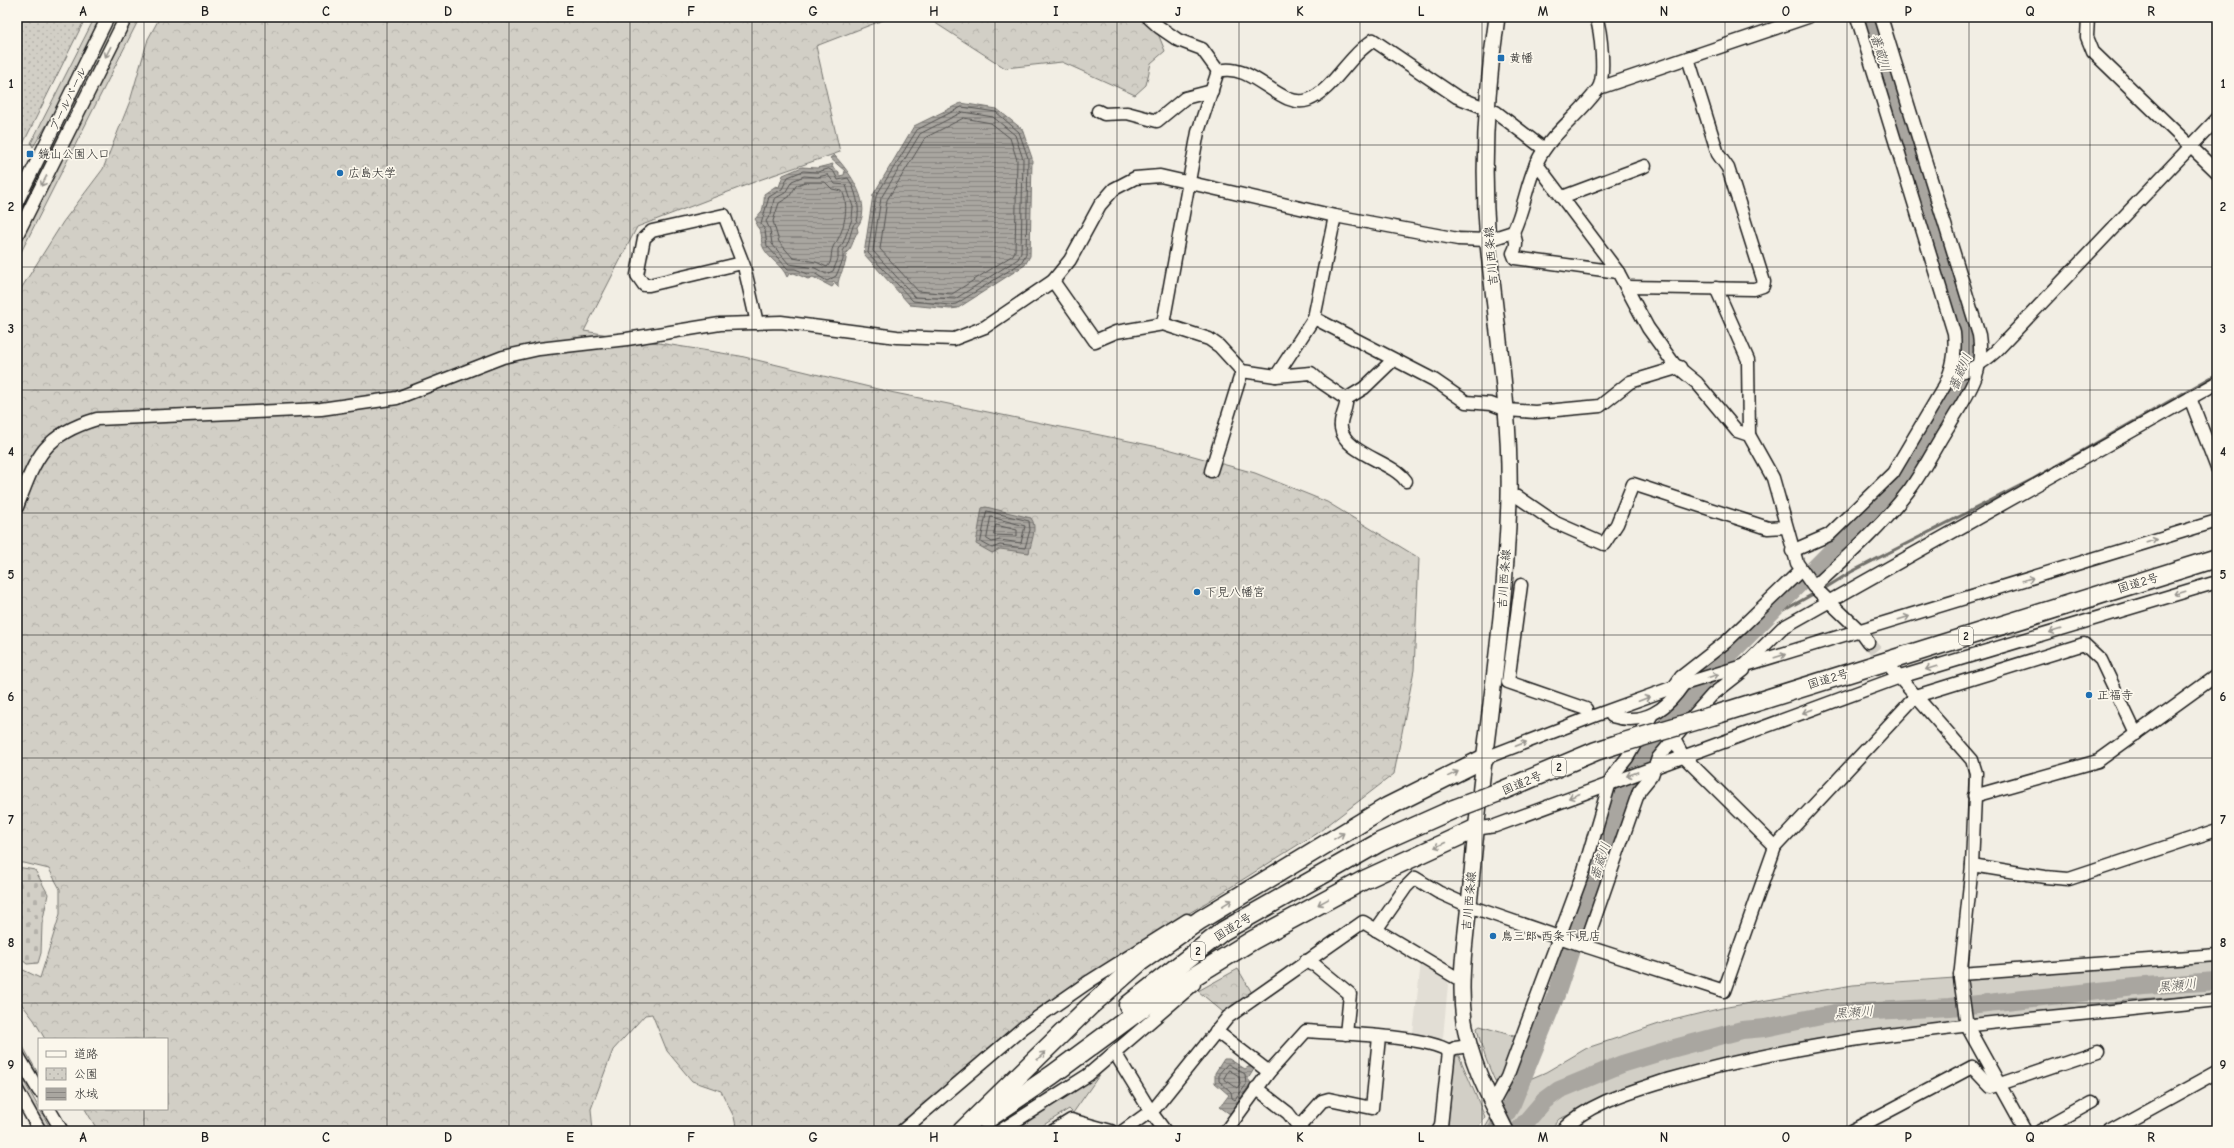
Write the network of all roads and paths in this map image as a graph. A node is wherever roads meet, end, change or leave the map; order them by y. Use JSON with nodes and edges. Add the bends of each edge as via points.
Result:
{"nodes":[{"id":1,"x":108,"y":17,"type":"edge"},
{"id":2,"x":126,"y":17,"type":"edge"},
{"id":3,"x":1148,"y":17,"type":"edge"},
{"id":4,"x":1497,"y":17,"type":"edge"},
{"id":5,"x":1596,"y":17,"type":"edge"},
{"id":6,"x":1808,"y":17,"type":"edge"},
{"id":7,"x":1857,"y":17,"type":"edge"},
{"id":8,"x":1881,"y":17,"type":"edge"},
{"id":9,"x":2088,"y":17,"type":"edge"},
{"id":10,"x":1688,"y":58,"type":"junction"},
{"id":11,"x":1218,"y":71,"type":"junction"},
{"id":12,"x":1599,"y":88,"type":"junction"},
{"id":13,"x":1212,"y":91,"type":"junction"},
{"id":14,"x":1488,"y":108,"type":"junction"},
{"id":15,"x":1098,"y":111,"type":"dead end"},
{"id":16,"x":2217,"y":118,"type":"edge"},
{"id":17,"x":2191,"y":147,"type":"junction"},
{"id":18,"x":1544,"y":149,"type":"junction"},
{"id":19,"x":1536,"y":163,"type":"junction"},
{"id":20,"x":1645,"y":166,"type":"dead end"},
{"id":21,"x":2217,"y":172,"type":"edge"},
{"id":22,"x":1189,"y":182,"type":"junction"},
{"id":23,"x":1562,"y":196,"type":"junction"},
{"id":24,"x":17,"y":202,"type":"edge"},
{"id":25,"x":1335,"y":216,"type":"junction"},
{"id":26,"x":1945,"y":230,"type":"junction"},
{"id":27,"x":1513,"y":232,"type":"junction"},
{"id":28,"x":17,"y":235,"type":"edge"},
{"id":29,"x":1926,"y":236,"type":"junction"},
{"id":30,"x":1488,"y":240,"type":"junction"},
{"id":31,"x":742,"y":263,"type":"junction"},
{"id":32,"x":1618,"y":272,"type":"junction"},
{"id":33,"x":1053,"y":281,"type":"junction"},
{"id":34,"x":1627,"y":287,"type":"junction"},
{"id":35,"x":1716,"y":288,"type":"junction"},
{"id":36,"x":1314,"y":318,"type":"junction"},
{"id":37,"x":757,"y":323,"type":"junction"},
{"id":38,"x":1163,"y":324,"type":"junction"},
{"id":39,"x":1393,"y":360,"type":"junction"},
{"id":40,"x":1980,"y":365,"type":"junction"},
{"id":41,"x":1680,"y":368,"type":"junction"},
{"id":42,"x":1242,"y":371,"type":"junction"},
{"id":43,"x":1954,"y":372,"type":"junction"},
{"id":44,"x":1276,"y":376,"type":"junction"},
{"id":45,"x":2217,"y":383,"type":"edge"},
{"id":46,"x":2190,"y":398,"type":"junction"},
{"id":47,"x":1346,"y":399,"type":"junction"},
{"id":48,"x":1507,"y":410,"type":"junction"},
{"id":49,"x":1749,"y":435,"type":"junction"},
{"id":50,"x":2217,"y":468,"type":"edge"},
{"id":51,"x":1211,"y":471,"type":"dead end"},
{"id":52,"x":1406,"y":481,"type":"dead end"},
{"id":53,"x":1509,"y":498,"type":"junction"},
{"id":54,"x":17,"y":507,"type":"edge"},
{"id":55,"x":2217,"y":521,"type":"edge"},
{"id":56,"x":1786,"y":527,"type":"junction"},
{"id":57,"x":1792,"y":552,"type":"junction"},
{"id":58,"x":2217,"y":558,"type":"edge"},
{"id":59,"x":1802,"y":571,"type":"junction"},
{"id":60,"x":2217,"y":582,"type":"edge"},
{"id":61,"x":1521,"y":586,"type":"dead end"},
{"id":62,"x":1814,"y":587,"type":"junction"},
{"id":63,"x":1830,"y":602,"type":"junction"},
{"id":64,"x":1860,"y":631,"type":"junction"},
{"id":65,"x":1868,"y":642,"type":"tunnel mouth"},
{"id":66,"x":1506,"y":646,"type":"junction"},
{"id":67,"x":1746,"y":667,"type":"junction"},
{"id":68,"x":1891,"y":668,"type":"tunnel mouth"},
{"id":69,"x":2217,"y":675,"type":"edge"},
{"id":70,"x":1900,"y":677,"type":"junction"},
{"id":71,"x":1679,"y":686,"type":"junction"},
{"id":72,"x":1916,"y":696,"type":"junction"},
{"id":73,"x":1586,"y":709,"type":"dead end"},
{"id":74,"x":1612,"y":716,"type":"dead end"},
{"id":75,"x":1650,"y":719,"type":"junction"},
{"id":76,"x":2136,"y":734,"type":"junction"},
{"id":77,"x":1674,"y":739,"type":"junction"},
{"id":78,"x":1683,"y":756,"type":"junction"},
{"id":79,"x":1485,"y":758,"type":"junction"},
{"id":80,"x":1654,"y":766,"type":"junction"},
{"id":81,"x":1610,"y":782,"type":"junction"},
{"id":82,"x":1974,"y":796,"type":"junction"},
{"id":83,"x":1475,"y":829,"type":"junction"},
{"id":84,"x":2217,"y":830,"type":"edge"},
{"id":85,"x":1775,"y":846,"type":"junction"},
{"id":86,"x":1972,"y":865,"type":"junction"},
{"id":87,"x":1469,"y":906,"type":"junction"},
{"id":88,"x":1200,"y":920,"type":"junction"},
{"id":89,"x":1376,"y":930,"type":"junction"},
{"id":90,"x":1559,"y":937,"type":"junction"},
{"id":91,"x":1253,"y":940,"type":"junction"},
{"id":92,"x":1585,"y":946,"type":"junction"},
{"id":93,"x":2217,"y":955,"type":"edge"},
{"id":94,"x":1305,"y":961,"type":"junction"},
{"id":95,"x":1960,"y":976,"type":"junction"},
{"id":96,"x":1462,"y":980,"type":"junction"},
{"id":97,"x":2217,"y":1000,"type":"edge"},
{"id":98,"x":1967,"y":1024,"type":"junction"},
{"id":99,"x":1216,"y":1031,"type":"junction"},
{"id":100,"x":1346,"y":1034,"type":"junction"},
{"id":101,"x":1379,"y":1037,"type":"junction"},
{"id":102,"x":1469,"y":1046,"type":"junction"},
{"id":103,"x":1448,"y":1051,"type":"junction"},
{"id":104,"x":2098,"y":1051,"type":"dead end"},
{"id":105,"x":1115,"y":1053,"type":"junction"},
{"id":106,"x":17,"y":1054,"type":"edge"},
{"id":107,"x":1269,"y":1072,"type":"junction"},
{"id":108,"x":2217,"y":1072,"type":"edge"},
{"id":109,"x":2000,"y":1086,"type":"junction"},
{"id":110,"x":1256,"y":1088,"type":"junction"},
{"id":111,"x":38,"y":1089,"type":"edge"},
{"id":112,"x":17,"y":1090,"type":"edge"},
{"id":113,"x":2092,"y":1102,"type":"dead end"},
{"id":114,"x":1493,"y":1106,"type":"junction"},
{"id":115,"x":50,"y":1110,"type":"edge"},
{"id":116,"x":1151,"y":1112,"type":"junction"},
{"id":117,"x":1869,"y":1127,"type":"edge"},
{"id":118,"x":1301,"y":1129,"type":"edge"},
{"id":119,"x":1440,"y":1129,"type":"edge"},
{"id":120,"x":40,"y":1131,"type":"edge"},
{"id":121,"x":62,"y":1131,"type":"edge"},
{"id":122,"x":902,"y":1131,"type":"edge"},
{"id":123,"x":962,"y":1131,"type":"edge"},
{"id":124,"x":967,"y":1131,"type":"edge"},
{"id":125,"x":971,"y":1131,"type":"edge"},
{"id":126,"x":1000,"y":1131,"type":"edge"},
{"id":127,"x":1053,"y":1131,"type":"edge"},
{"id":128,"x":1111,"y":1131,"type":"edge"},
{"id":129,"x":1123,"y":1131,"type":"edge"},
{"id":130,"x":1165,"y":1131,"type":"edge"},
{"id":131,"x":1226,"y":1131,"type":"edge"},
{"id":132,"x":1506,"y":1131,"type":"edge"},
{"id":133,"x":1561,"y":1131,"type":"edge"},
{"id":134,"x":1851,"y":1131,"type":"edge"},
{"id":135,"x":2025,"y":1131,"type":"edge"},
{"id":136,"x":2040,"y":1131,"type":"edge"},
{"id":137,"x":2110,"y":1131,"type":"edge"}],
"edges":[{"from":1,"to":24,"type":"street","name":"ブールバール"},
{"from":2,"to":28,"type":"street","one_way":true},
{"from":3,"to":11,"type":"street","via":[[1178,40],[1202,49]]},
{"from":4,"to":14,"type":"main road","name":"吉川西条線"},
{"from":5,"to":12,"type":"street","via":[[1603,56]]},
{"from":6,"to":10,"type":"street"},
{"from":7,"to":29,"type":"street"},
{"from":8,"to":26,"type":"street"},
{"from":9,"to":17,"type":"street","via":[[2087,37],[2093,52]]},
{"from":10,"to":12,"type":"street"},
{"from":10,"to":35,"type":"street","via":[[1718,154],[1728,168],[1764,282],[1759,288]]},
{"from":11,"to":13,"type":"street"},
{"from":11,"to":14,"type":"street","via":[[1229,68],[1241,71],[1294,100],[1308,100],[1323,90],[1374,40],[1457,97],[1473,105]]},
{"from":12,"to":18,"type":"street"},
{"from":13,"to":15,"type":"street","via":[[1185,98],[1157,121],[1127,113],[1104,114]]},
{"from":13,"to":22,"type":"street","via":[[1198,132]]},
{"from":14,"to":18,"type":"street"},
{"from":14,"to":30,"type":"main road","name":"吉川西条線"},
{"from":16,"to":17,"type":"street"},
{"from":17,"to":21,"type":"street"},
{"from":17,"to":40,"type":"street"},
{"from":18,"to":19,"type":"street"},
{"from":19,"to":23,"type":"street"},
{"from":19,"to":27,"type":"street","via":[[1522,214]]},
{"from":20,"to":23,"type":"street"},
{"from":22,"to":25,"type":"street"},
{"from":22,"to":33,"type":"street","via":[[1147,176],[1134,178],[1114,189],[1100,205],[1070,260]]},
{"from":22,"to":38,"type":"street"},
{"from":23,"to":32,"type":"street"},
{"from":25,"to":30,"type":"street","via":[[1458,239]]},
{"from":25,"to":36,"type":"street"},
{"from":26,"to":29,"type":"street"},
{"from":26,"to":40,"type":"street","via":[[1979,335]]},
{"from":27,"to":30,"type":"street"},
{"from":27,"to":32,"type":"street","via":[[1516,240],[1513,253],[1515,258]]},
{"from":29,"to":43,"type":"street","via":[[1954,333]]},
{"from":30,"to":48,"type":"main road","name":"吉川西条線"},
{"from":31,"to":31,"type":"street","via":[[724,215],[652,231],[644,238],[637,275],[644,285],[650,285]]},
{"from":31,"to":37,"type":"street"},
{"from":32,"to":34,"type":"street"},
{"from":33,"to":37,"type":"street","via":[[985,327],[954,339],[897,337],[780,322]]},
{"from":33,"to":38,"type":"street","via":[[1095,341],[1116,332]]},
{"from":34,"to":35,"type":"street"},
{"from":34,"to":41,"type":"street","via":[[1648,328],[1674,364]]},
{"from":35,"to":49,"type":"street","via":[[1748,360]]},
{"from":36,"to":39,"type":"street"},
{"from":36,"to":44,"type":"street"},
{"from":37,"to":54,"type":"street","via":[[720,324],[627,339],[538,349],[503,357],[397,398],[321,409],[97,419],[66,430],[42,451]]},
{"from":38,"to":42,"type":"street","via":[[1209,339]]},
{"from":39,"to":47,"type":"street","via":[[1364,388]]},
{"from":39,"to":48,"type":"street","via":[[1434,380],[1466,402],[1491,404]]},
{"from":40,"to":43,"type":"street"},
{"from":40,"to":62,"type":"street","via":[[1971,388],[1910,489],[1856,549]]},
{"from":41,"to":48,"type":"street","via":[[1630,382],[1600,406],[1535,412]]},
{"from":41,"to":49,"type":"street","via":[[1697,382],[1737,431]]},
{"from":42,"to":44,"type":"street"},
{"from":42,"to":51,"type":"street"},
{"from":43,"to":57,"type":"street","via":[[1893,473],[1829,535]]},
{"from":44,"to":47,"type":"street","via":[[1312,374]]},
{"from":45,"to":46,"type":"street"},
{"from":46,"to":50,"type":"street"},
{"from":46,"to":63,"type":"street"},
{"from":47,"to":52,"type":"street","via":[[1340,428],[1343,435],[1362,452],[1393,468]]},
{"from":48,"to":53,"type":"main road","name":"吉川西条線"},
{"from":49,"to":56,"type":"street","via":[[1773,478]]},
{"from":53,"to":56,"type":"street","via":[[1518,497],[1556,523],[1604,544],[1616,524],[1633,484],[1768,528]]},
{"from":53,"to":66,"type":"main road","name":"吉川西条線"},
{"from":64,"to":55,"type":"street","one_way":true},
{"from":56,"to":57,"type":"street"},
{"from":57,"to":59,"type":"street"},
{"from":58,"to":124,"type":"highway","name":"国道2号","number":"2","bridge":true,"via":[[1596,751],[1380,842],[1223,931]]},
{"from":59,"to":62,"type":"street"},
{"from":59,"to":71,"type":"street","via":[[1727,641],[1681,677]]},
{"from":60,"to":70,"type":"street","one_way":true},
{"from":61,"to":66,"type":"street"},
{"from":62,"to":63,"type":"street"},
{"from":63,"to":64,"type":"street"},
{"from":63,"to":67,"type":"street","via":[[1782,628]]},
{"from":64,"to":65,"type":"street"},
{"from":67,"to":64,"type":"street","one_way":true},
{"from":66,"to":73,"type":"street","via":[[1508,682]]},
{"from":66,"to":79,"type":"main road","name":"吉川西条線"},
{"from":71,"to":67,"type":"street","one_way":true},
{"from":67,"to":77,"type":"street","via":[[1712,695]]},
{"from":68,"to":70,"type":"street"},
{"from":69,"to":76,"type":"street"},
{"from":70,"to":72,"type":"street"},
{"from":70,"to":78,"type":"street","one_way":true},
{"from":71,"to":75,"type":"street","via":[[1674,699]]},
{"from":79,"to":71,"type":"street","one_way":true},
{"from":72,"to":76,"type":"street","via":[[2084,644],[2101,660]]},
{"from":72,"to":82,"type":"street","via":[[1972,760],[1976,773]]},
{"from":72,"to":85,"type":"street"},
{"from":74,"to":75,"type":"street"},
{"from":75,"to":77,"type":"street"},
{"from":75,"to":81,"type":"street"},
{"from":76,"to":82,"type":"street","via":[[2098,761]]},
{"from":77,"to":78,"type":"street"},
{"from":77,"to":80,"type":"street"},
{"from":78,"to":80,"type":"street"},
{"from":78,"to":85,"type":"street"},
{"from":79,"to":83,"type":"main road","name":"吉川西条線"},
{"from":88,"to":79,"type":"highway","one_way":true,"via":[[1387,807]]},
{"from":80,"to":81,"type":"street","one_way":true},
{"from":80,"to":92,"type":"street","via":[[1652,775],[1639,791]]},
{"from":81,"to":83,"type":"street","one_way":true,"via":[[1495,826]]},
{"from":81,"to":90,"type":"street","via":[[1584,870]]},
{"from":82,"to":86,"type":"street"},
{"from":83,"to":87,"type":"main road","name":"吉川西条線"},
{"from":83,"to":91,"type":"highway","one_way":true,"via":[[1364,880]]},
{"from":84,"to":86,"type":"street","via":[[2069,879]]},
{"from":85,"to":92,"type":"street","via":[[1724,991]]},
{"from":86,"to":95,"type":"street"},
{"from":87,"to":89,"type":"street","via":[[1415,878]]},
{"from":87,"to":90,"type":"street"},
{"from":87,"to":96,"type":"main road","name":"吉川西条線"},
{"from":88,"to":122,"type":"street","via":[[1193,916],[1084,985],[1024,1028]]},
{"from":123,"to":88,"type":"highway","one_way":true,"via":[[1140,962]]},
{"from":89,"to":94,"type":"street","via":[[1363,922]]},
{"from":89,"to":96,"type":"street"},
{"from":90,"to":92,"type":"street"},
{"from":90,"to":114,"type":"street","via":[[1507,1077]]},
{"from":91,"to":105,"type":"street","via":[[1206,973]]},
{"from":91,"to":125,"type":"highway","via":[[1144,1007]]},
{"from":93,"to":95,"type":"street"},
{"from":94,"to":99,"type":"street","via":[[1228,1017]]},
{"from":94,"to":100,"type":"street","via":[[1316,966],[1350,994]]},
{"from":95,"to":98,"type":"street"},
{"from":96,"to":102,"type":"main road","name":"吉川西条線","via":[[1464,1018]]},
{"from":97,"to":98,"type":"street"},
{"from":98,"to":109,"type":"street"},
{"from":98,"to":133,"type":"street","via":[[1720,1065],[1634,1090],[1600,1104]]},
{"from":99,"to":107,"type":"street"},
{"from":99,"to":116,"type":"street"},
{"from":100,"to":101,"type":"street"},
{"from":100,"to":107,"type":"street","via":[[1306,1031]]},
{"from":101,"to":103,"type":"street","via":[[1442,1046]]},
{"from":101,"to":118,"type":"street","via":[[1372,1108],[1329,1099],[1322,1101]]},
{"from":102,"to":103,"type":"street"},
{"from":102,"to":114,"type":"main road","name":"吉川西条線","via":[[1477,1072]]},
{"from":103,"to":119,"type":"street"},
{"from":104,"to":109,"type":"street"},
{"from":105,"to":116,"type":"street"},
{"from":105,"to":126,"type":"street","via":[[1088,1075]]},
{"from":106,"to":111,"type":"street"},
{"from":107,"to":110,"type":"street"},
{"from":108,"to":137,"type":"street"},
{"from":109,"to":117,"type":"street","via":[[1991,1087],[1972,1067]]},
{"from":109,"to":135,"type":"street"},
{"from":110,"to":118,"type":"street","via":[[1288,1113]]},
{"from":110,"to":131,"type":"street"},
{"from":112,"to":120,"type":"street"},
{"from":113,"to":136,"type":"street"},
{"from":114,"to":132,"type":"main road","name":"吉川西条線"},
{"from":115,"to":121,"type":"street"},
{"from":116,"to":129,"type":"street"},
{"from":116,"to":130,"type":"street"},
{"from":117,"to":134,"type":"street"},
{"from":127,"to":128,"type":"street","via":[[1071,1120]]}]}
